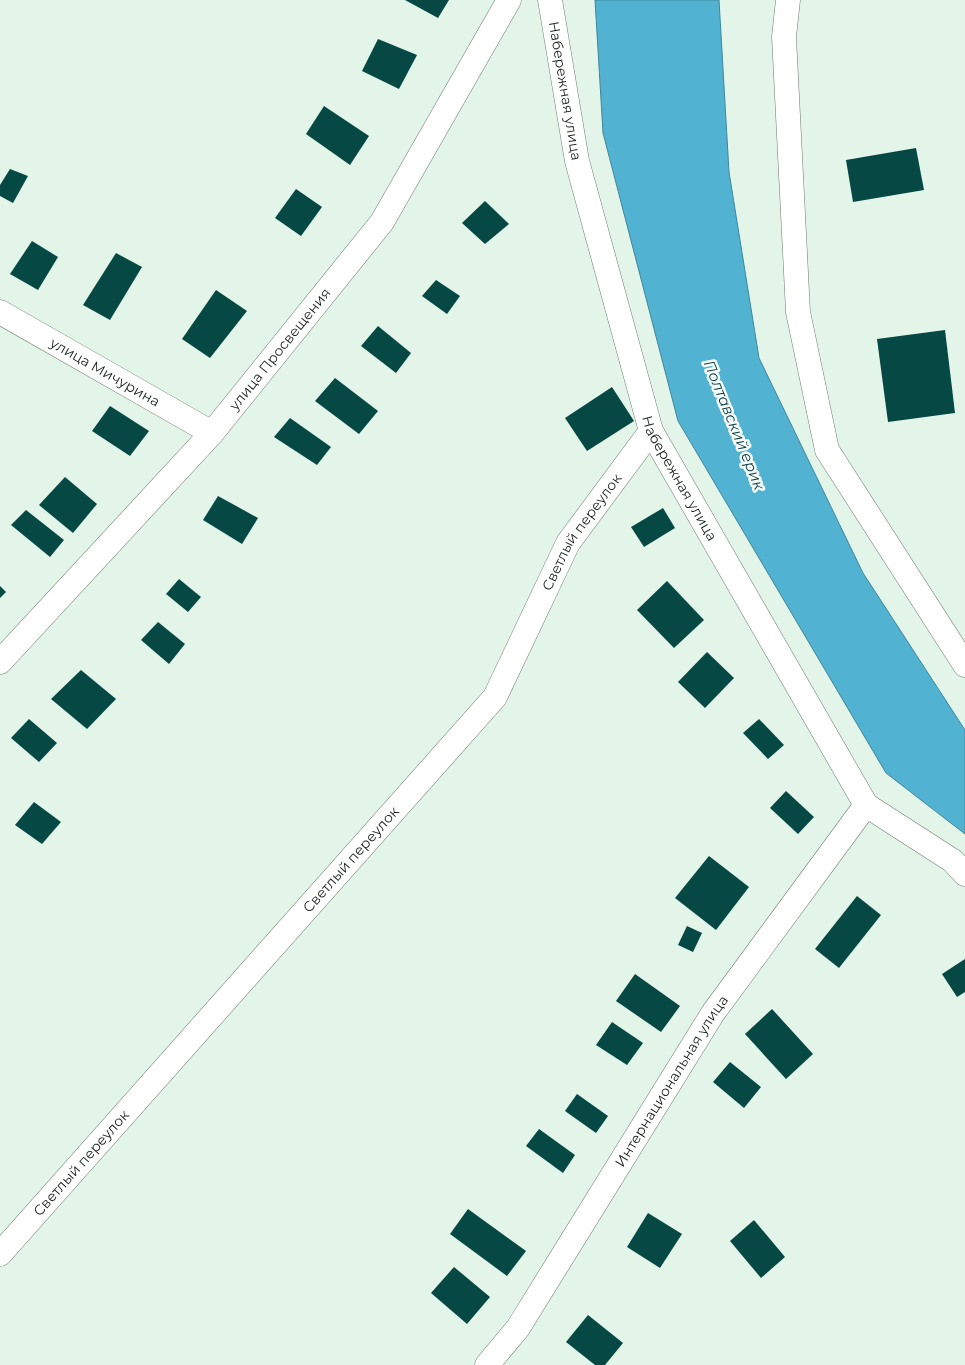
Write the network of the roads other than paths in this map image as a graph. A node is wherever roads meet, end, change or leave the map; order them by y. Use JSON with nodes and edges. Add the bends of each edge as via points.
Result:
{"nodes":[{"id":1,"x":509,"y":0,"type":"edge"},
{"id":2,"x":550,"y":0,"type":"edge"},
{"id":3,"x":788,"y":0,"type":"edge"},
{"id":4,"x":0,"y":312,"type":"edge"},
{"id":5,"x":651,"y":430,"type":"junction"},
{"id":6,"x":212,"y":433,"type":"junction"},
{"id":7,"x":0,"y":662,"type":"edge"},
{"id":8,"x":965,"y":665,"type":"edge"},
{"id":9,"x":866,"y":805,"type":"junction"},
{"id":10,"x":965,"y":874,"type":"edge"},
{"id":11,"x":0,"y":1254,"type":"edge"},
{"id":12,"x":487,"y":1365,"type":"edge"}],
"edges":[{"from":1,"to":6,"type":"street","name":"улица Просвещения","via":[[382,222]]},
{"from":2,"to":5,"type":"street","name":"Набережная улица","via":[[577,161]]},
{"from":3,"to":8,"type":"street","via":[[784,37],[798,312],[827,450]]},
{"from":4,"to":6,"type":"street","name":"улица Мичурина"},
{"from":5,"to":9,"type":"street","name":"Набережная улица"},
{"from":5,"to":11,"type":"street","name":"Светлый переулок","via":[[568,543],[495,697]]},
{"from":6,"to":7,"type":"street","name":"улица Просвещения"},
{"from":9,"to":10,"type":"street","name":"Набережная улица","via":[[953,860]]},
{"from":9,"to":12,"type":"street","name":"Интернациональная улица","via":[[713,1013],[518,1328]]}]}
